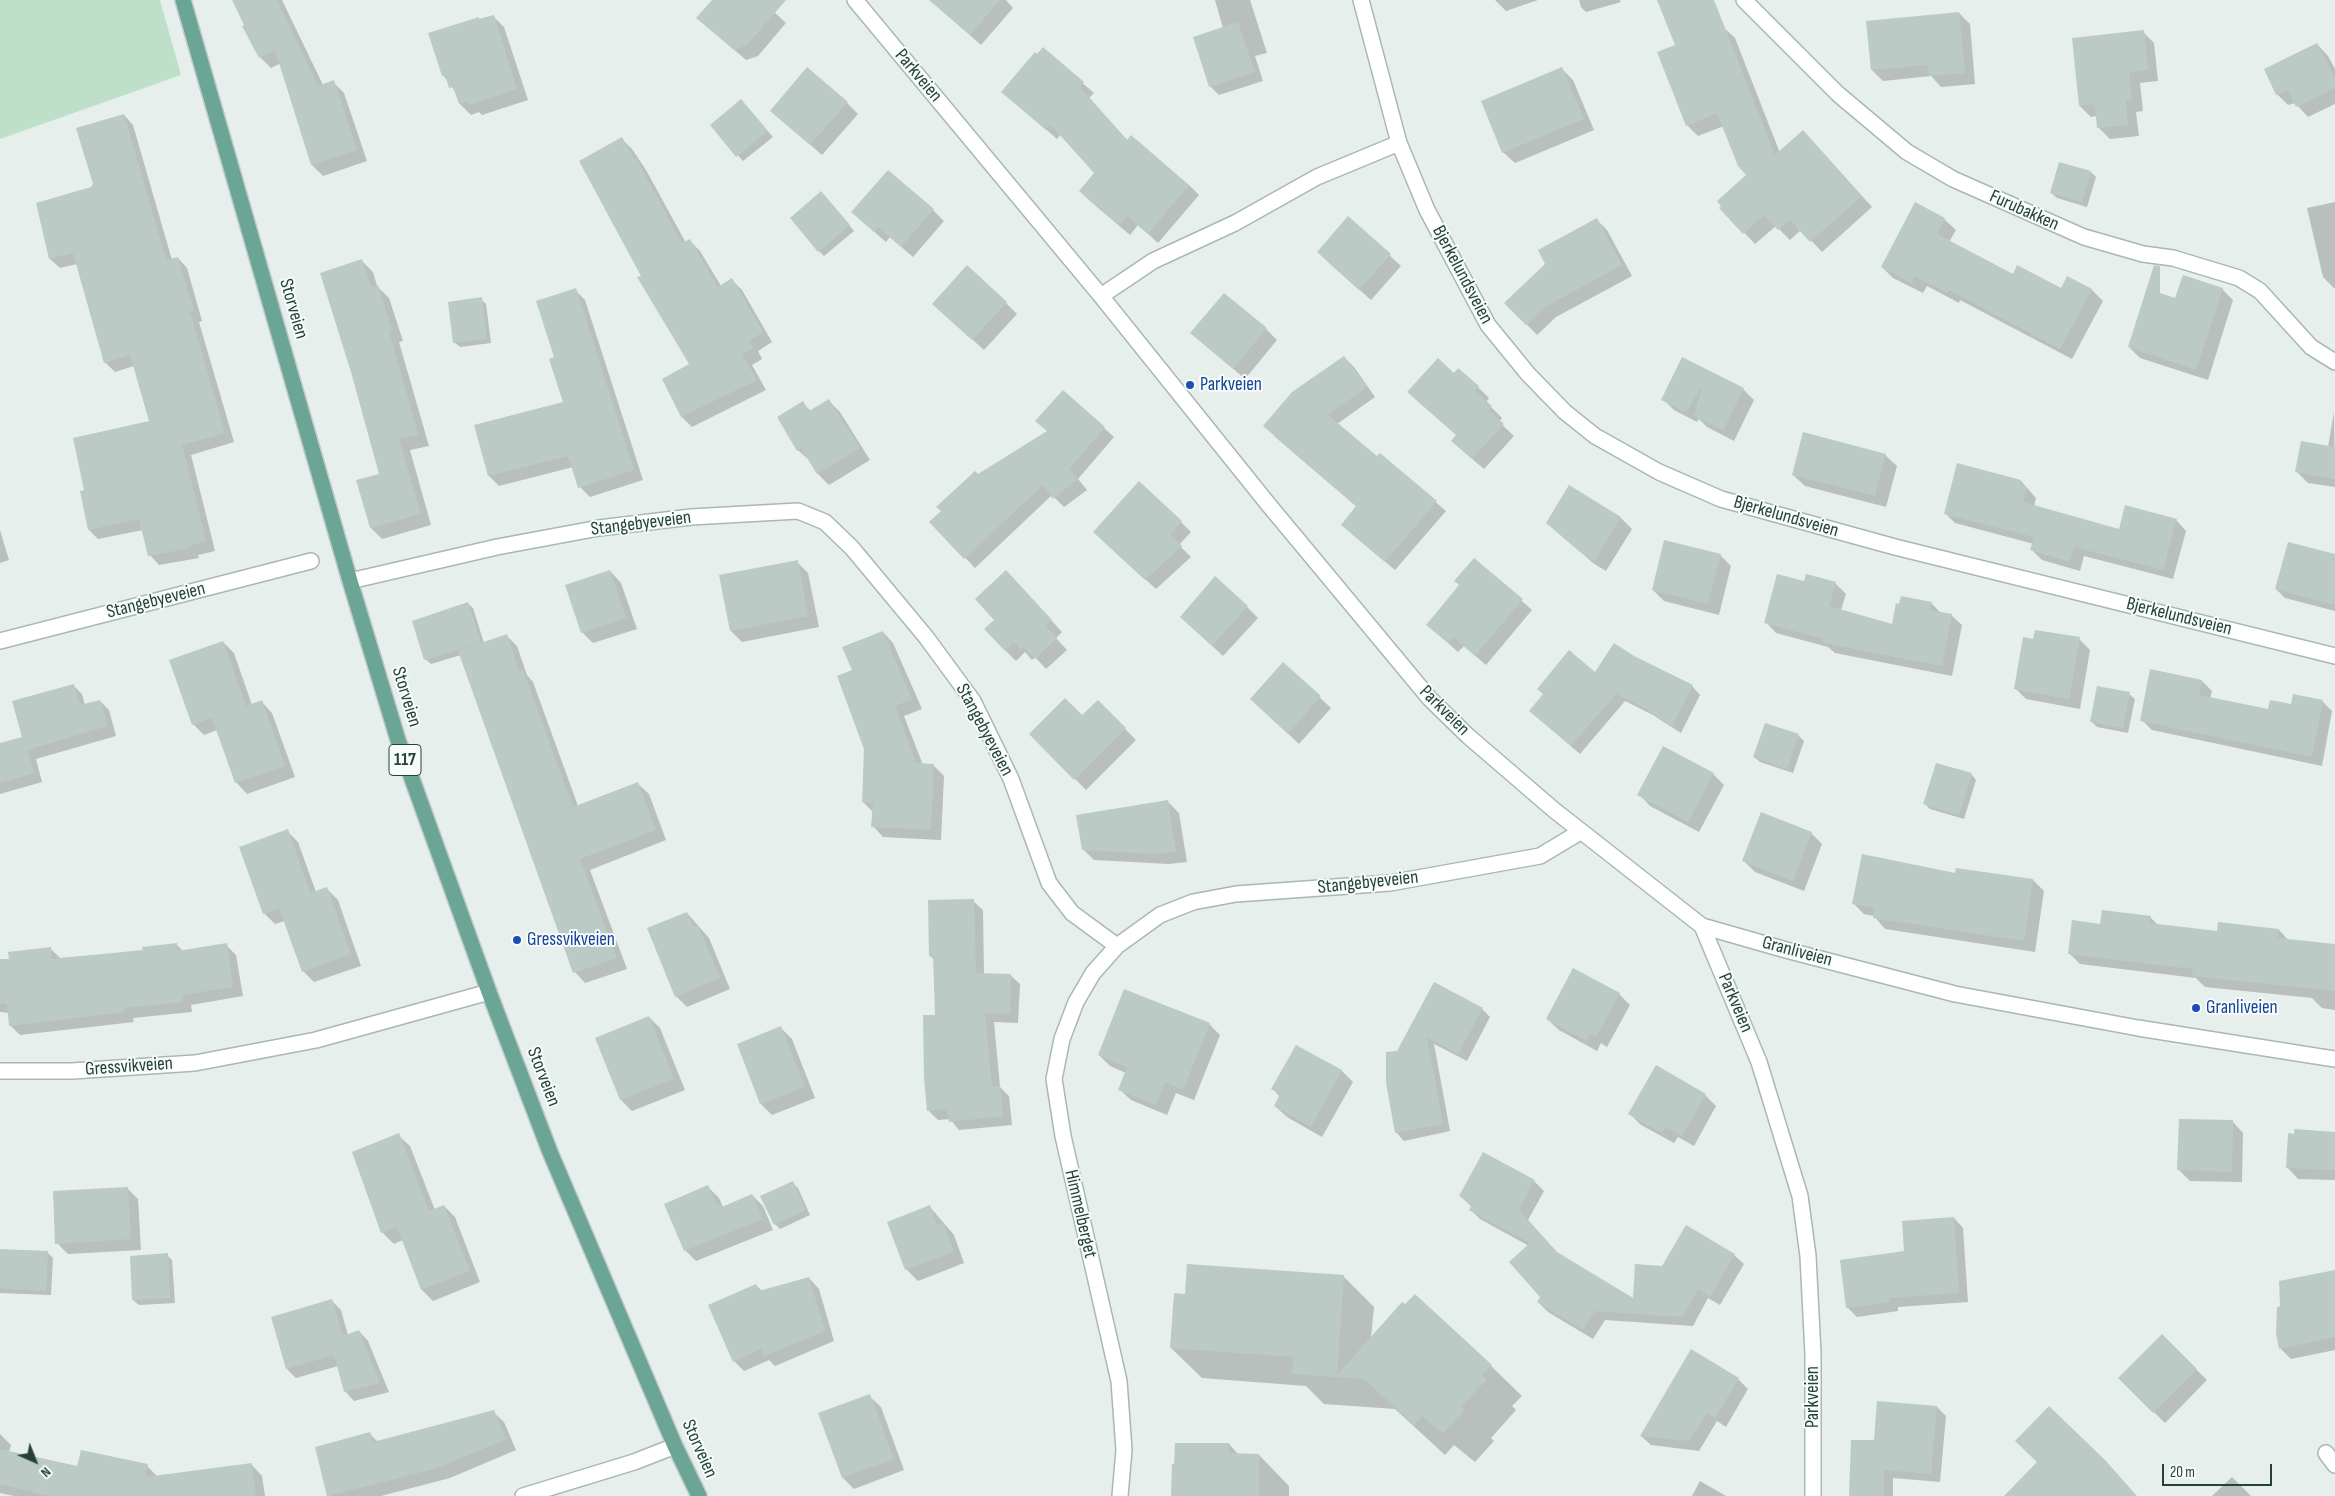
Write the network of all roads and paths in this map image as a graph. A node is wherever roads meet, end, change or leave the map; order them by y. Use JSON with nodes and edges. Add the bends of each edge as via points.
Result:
{"nodes":[{"id":1,"x":183,"y":0,"type":"edge"},
{"id":2,"x":855,"y":0,"type":"edge"},
{"id":3,"x":1361,"y":0,"type":"edge"},
{"id":4,"x":1744,"y":0,"type":"edge"},
{"id":5,"x":1399,"y":143,"type":"junction"},
{"id":6,"x":1101,"y":296,"type":"junction"},
{"id":7,"x":2335,"y":362,"type":"edge"},
{"id":8,"x":311,"y":561,"type":"dead end"},
{"id":9,"x":350,"y":581,"type":"junction"},
{"id":10,"x":0,"y":642,"type":"edge"},
{"id":11,"x":2335,"y":656,"type":"edge"},
{"id":12,"x":1580,"y":832,"type":"junction"},
{"id":13,"x":1702,"y":926,"type":"junction"},
{"id":14,"x":1116,"y":946,"type":"junction"},
{"id":15,"x":489,"y":992,"type":"junction"},
{"id":16,"x":2335,"y":1059,"type":"edge"},
{"id":17,"x":0,"y":1071,"type":"edge"},
{"id":18,"x":675,"y":1446,"type":"junction"},
{"id":19,"x":523,"y":1496,"type":"edge"},
{"id":20,"x":699,"y":1496,"type":"edge"},
{"id":21,"x":1120,"y":1496,"type":"edge"},
{"id":22,"x":1813,"y":1496,"type":"edge"}],
"edges":[{"from":1,"to":9,"type":"main road","name":"Storveien","number":"117"},
{"from":2,"to":6,"type":"street","name":"Parkveien"},
{"from":3,"to":5,"type":"street","name":"Bjerkelundsveien"},
{"from":4,"to":7,"type":"street","name":"Furubakken","via":[[1838,94],[1907,152],[1953,179],[2084,237],[2239,278],[2260,291],[2311,347]]},
{"from":5,"to":6,"type":"street","via":[[1317,177],[1235,223],[1153,262]]},
{"from":5,"to":11,"type":"street","name":"Bjerkelundsveien","via":[[1427,210],[1488,325],[1564,412],[1595,436],[1659,472],[1721,499],[1895,547]]},
{"from":6,"to":12,"type":"street","name":"Parkveien","via":[[1430,699]]},
{"from":8,"to":10,"type":"street","name":"Stangebyeveien"},
{"from":9,"to":14,"type":"street","name":"Stangebyeveien","via":[[497,547],[599,528],[691,517],[798,511],[825,522],[852,548],[926,637],[973,701],[1011,779],[1048,883],[1072,913]]},
{"from":9,"to":15,"type":"main road","name":"Storveien","number":"117","via":[[398,740]]},
{"from":12,"to":13,"type":"street","name":"Parkveien"},
{"from":12,"to":14,"type":"street","name":"Stangebyeveien","via":[[1540,856],[1390,883],[1236,894],[1192,902],[1160,915]]},
{"from":13,"to":16,"type":"street","name":"Granliveien","via":[[1954,994],[2138,1028]]},
{"from":13,"to":22,"type":"street","name":"Parkveien","via":[[1759,1062],[1800,1196],[1808,1256],[1813,1354]]},
{"from":14,"to":21,"type":"street","name":"Himmelberget","via":[[1093,973],[1076,1002],[1062,1039],[1054,1079],[1063,1136],[1119,1381],[1124,1450]]},
{"from":15,"to":17,"type":"street","name":"Gressvikveien","via":[[316,1040],[195,1063],[72,1071]]},
{"from":15,"to":18,"type":"main road","name":"Storveien","number":"117","via":[[550,1152]]},
{"from":18,"to":19,"type":"street"},
{"from":18,"to":20,"type":"main road","name":"Storveien","number":"117"}]}
